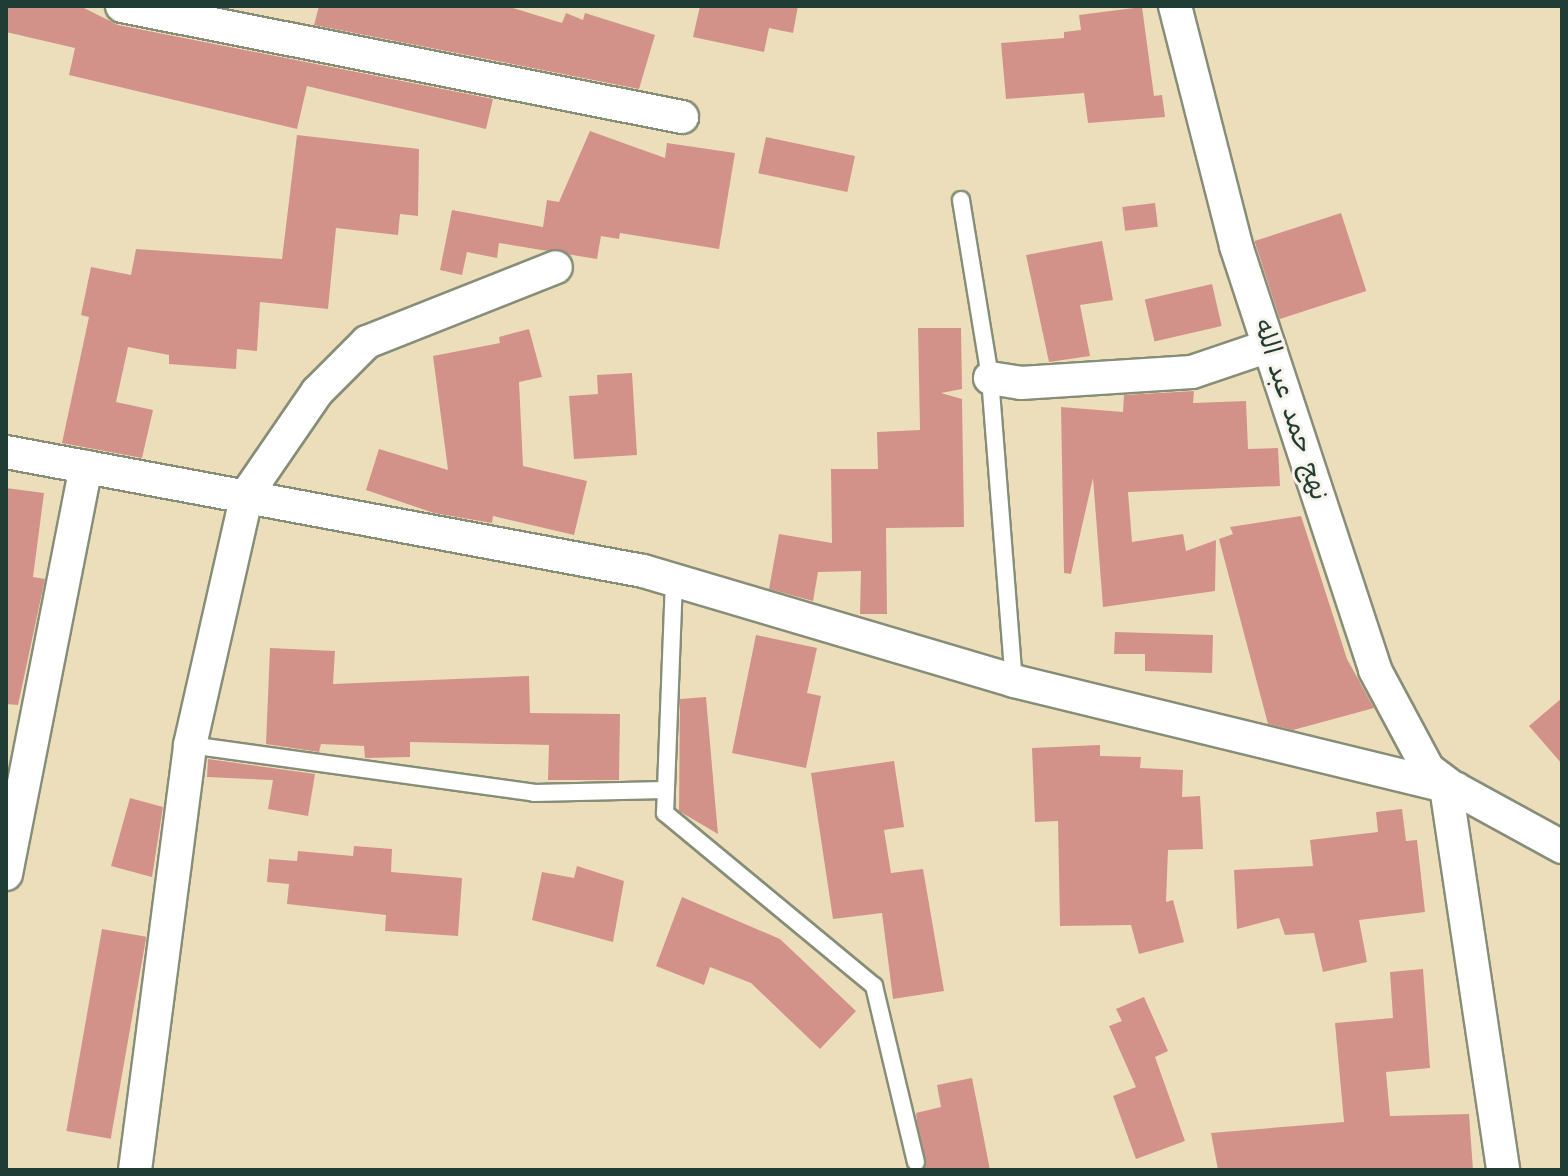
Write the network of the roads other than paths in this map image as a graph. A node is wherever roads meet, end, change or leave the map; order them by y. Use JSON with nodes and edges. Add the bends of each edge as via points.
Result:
{"nodes":[{"id":1,"x":122,"y":6,"type":"edge"},
{"id":2,"x":1175,"y":6,"type":"edge"},
{"id":3,"x":682,"y":117,"type":"dead end"},
{"id":4,"x":961,"y":200,"type":"dead end"},
{"id":5,"x":556,"y":267,"type":"dead end"},
{"id":6,"x":1269,"y":346,"type":"junction"},
{"id":7,"x":990,"y":378,"type":"junction"},
{"id":8,"x":6,"y":452,"type":"edge"},
{"id":9,"x":86,"y":467,"type":"junction"},
{"id":10,"x":247,"y":494,"type":"junction"},
{"id":11,"x":674,"y":580,"type":"junction"},
{"id":12,"x":1014,"y":681,"type":"junction"},
{"id":13,"x":190,"y":745,"type":"junction"},
{"id":14,"x":1451,"y":788,"type":"junction"},
{"id":15,"x":665,"y":790,"type":"junction"},
{"id":16,"x":1562,"y":847,"type":"edge"},
{"id":17,"x":6,"y":874,"type":"edge"},
{"id":18,"x":916,"y":1162,"type":"dead end"},
{"id":19,"x":135,"y":1170,"type":"edge"},
{"id":20,"x":1503,"y":1170,"type":"edge"}],
"edges":[{"from":1,"to":3,"type":"street"},
{"from":2,"to":6,"type":"street","name":"نهج حمد عبد الله"},
{"from":4,"to":7,"type":"lane"},
{"from":5,"to":10,"type":"street","via":[[367,342],[317,392]]},
{"from":6,"to":7,"type":"street","via":[[1192,372],[1021,383]]},
{"from":6,"to":14,"type":"street","name":"نهج حمد عبد الله","via":[[1375,670],[1428,769]]},
{"from":7,"to":12,"type":"lane"},
{"from":8,"to":9,"type":"street"},
{"from":9,"to":10,"type":"street"},
{"from":9,"to":17,"type":"street"},
{"from":10,"to":11,"type":"street"},
{"from":10,"to":13,"type":"street"},
{"from":11,"to":12,"type":"street"},
{"from":11,"to":15,"type":"lane"},
{"from":12,"to":14,"type":"street"},
{"from":13,"to":15,"type":"lane","via":[[534,793]]},
{"from":13,"to":19,"type":"street"},
{"from":14,"to":16,"type":"street"},
{"from":14,"to":20,"type":"street"},
{"from":15,"to":18,"type":"lane","via":[[665,813],[874,986]]}]}
